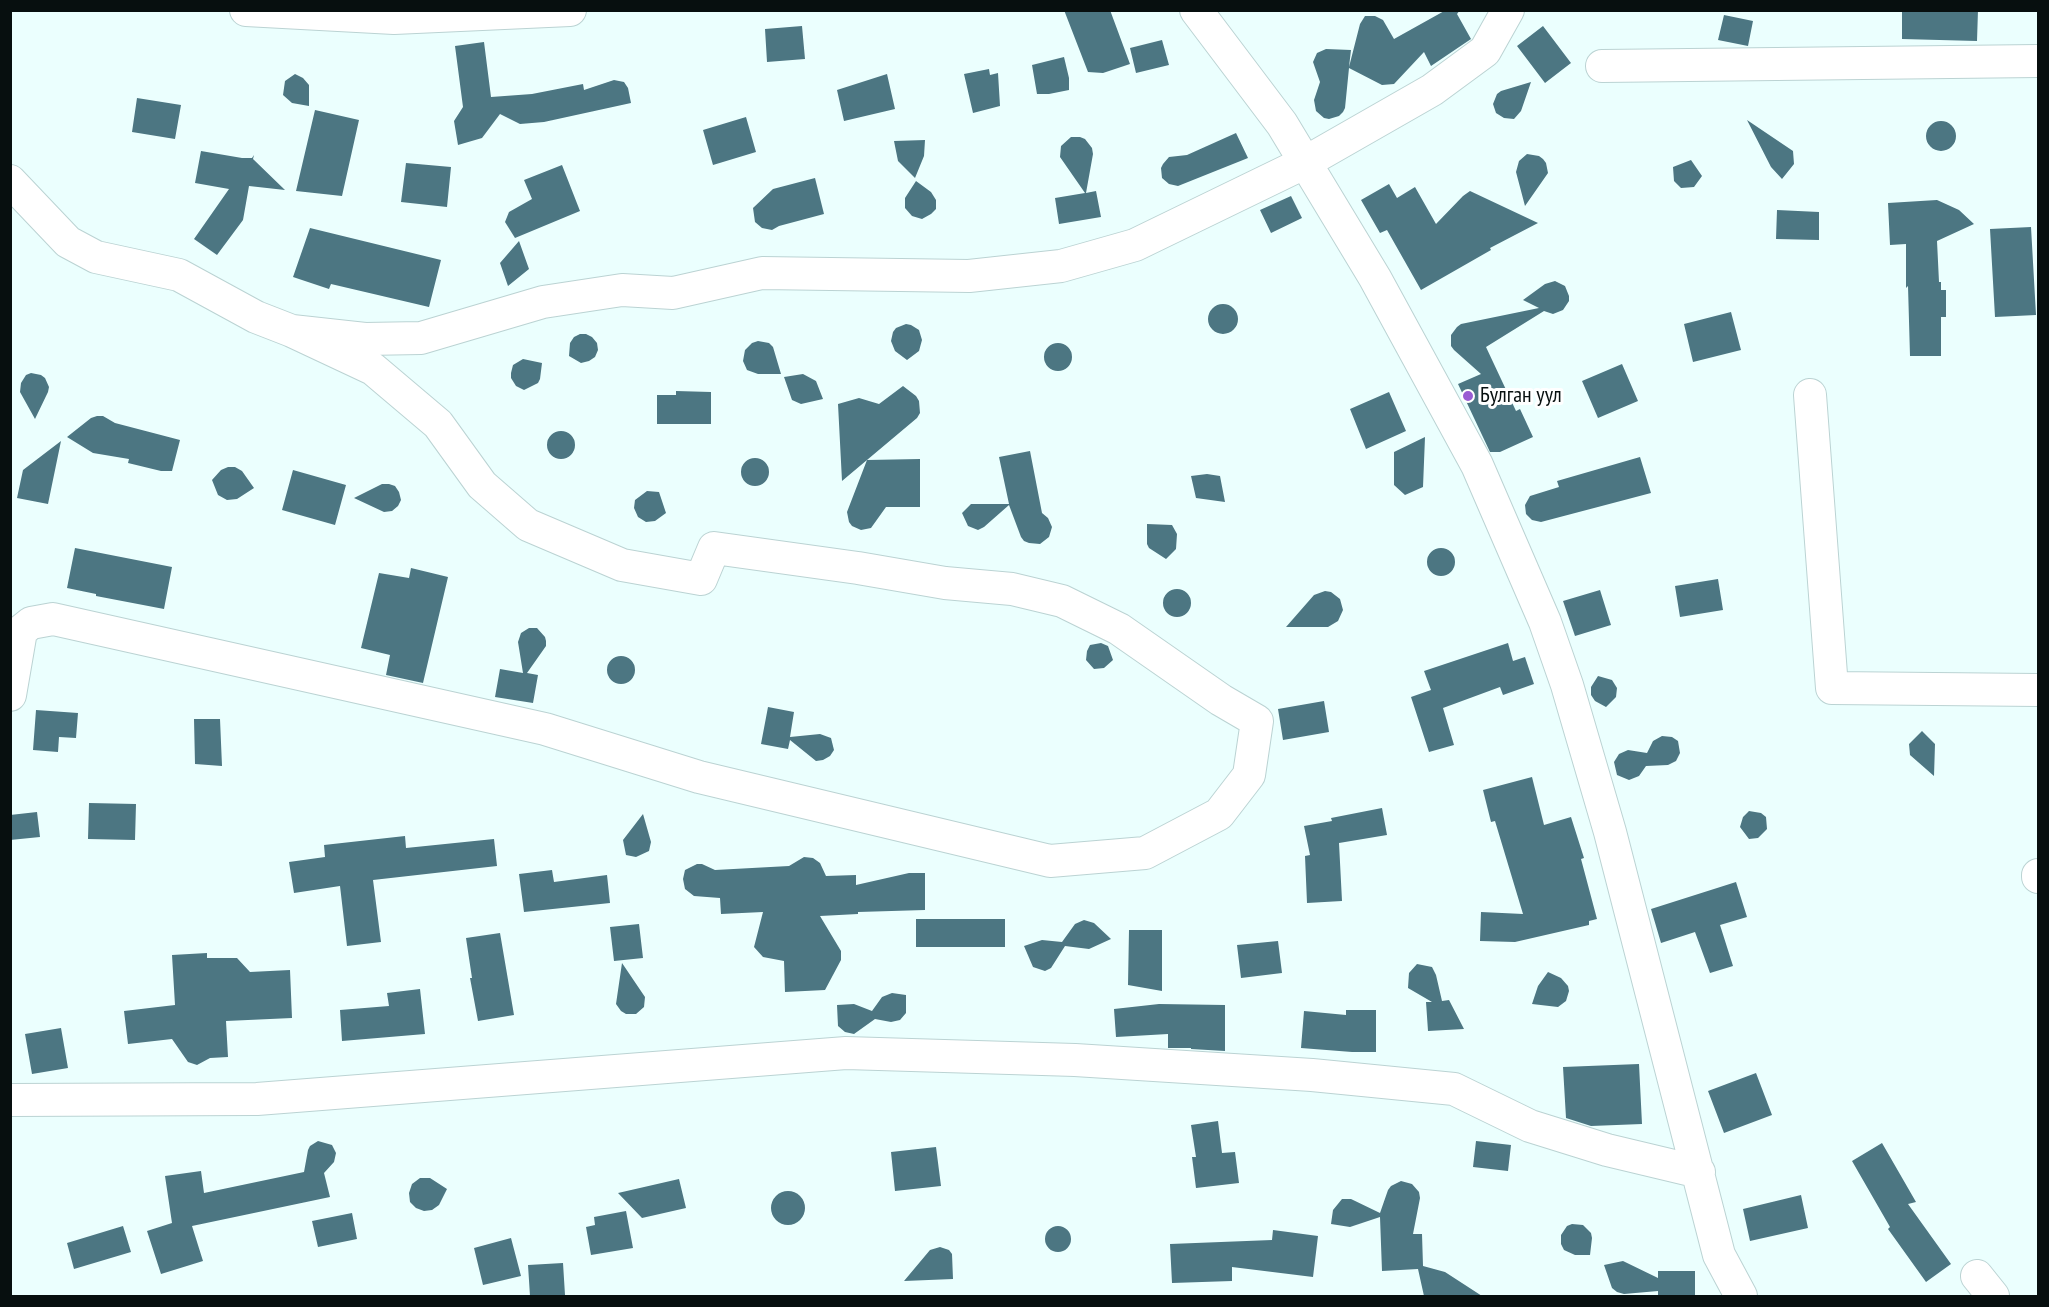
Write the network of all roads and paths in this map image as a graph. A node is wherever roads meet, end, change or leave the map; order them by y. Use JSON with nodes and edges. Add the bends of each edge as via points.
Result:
{"nodes":[{"id":1,"x":246,"y":10,"type":"edge"},
{"id":2,"x":570,"y":10,"type":"edge"},
{"id":3,"x":1196,"y":10,"type":"edge"},
{"id":4,"x":1508,"y":10,"type":"edge"},
{"id":5,"x":2038,"y":61,"type":"edge"},
{"id":6,"x":1602,"y":66,"type":"dead end"},
{"id":7,"x":1306,"y":162,"type":"junction"},
{"id":8,"x":10,"y":181,"type":"edge"},
{"id":9,"x":292,"y":331,"type":"junction"},
{"id":10,"x":1810,"y":394,"type":"dead end"},
{"id":11,"x":2038,"y":690,"type":"edge"},
{"id":12,"x":10,"y":694,"type":"edge"},
{"id":13,"x":10,"y":1100,"type":"edge"},
{"id":14,"x":1699,"y":1172,"type":"junction"},
{"id":15,"x":1740,"y":1296,"type":"edge"}],
"edges":[{"from":1,"to":2,"type":"street","via":[[394,18]]},
{"from":3,"to":7,"type":"street"},
{"from":4,"to":7,"type":"street","via":[[1485,51],[1432,90]]},
{"from":5,"to":6,"type":"street"},
{"from":7,"to":9,"type":"street","via":[[1135,245],[1061,266],[969,276],[762,273],[672,293],[622,290],[543,302],[421,338],[364,339]]},
{"from":7,"to":14,"type":"street","via":[[1375,278],[1477,465],[1545,622],[1610,832]]},
{"from":8,"to":9,"type":"street","via":[[68,242],[96,257],[179,274],[256,317]]},
{"from":9,"to":12,"type":"street","via":[[373,369],[438,424],[482,485],[528,525],[622,565],[701,579],[714,548],[945,583],[1012,589],[1062,601],[1119,630],[1257,721],[1249,775],[1219,814],[1145,853],[1050,861],[699,777],[545,729],[53,619],[32,623],[21,631]]},
{"from":10,"to":11,"type":"street","via":[[1832,688]]},
{"from":13,"to":14,"type":"street","via":[[257,1099],[846,1053],[1075,1060],[1312,1075],[1454,1089],[1530,1126]]},
{"from":14,"to":15,"type":"street","via":[[1719,1255]]}]}
